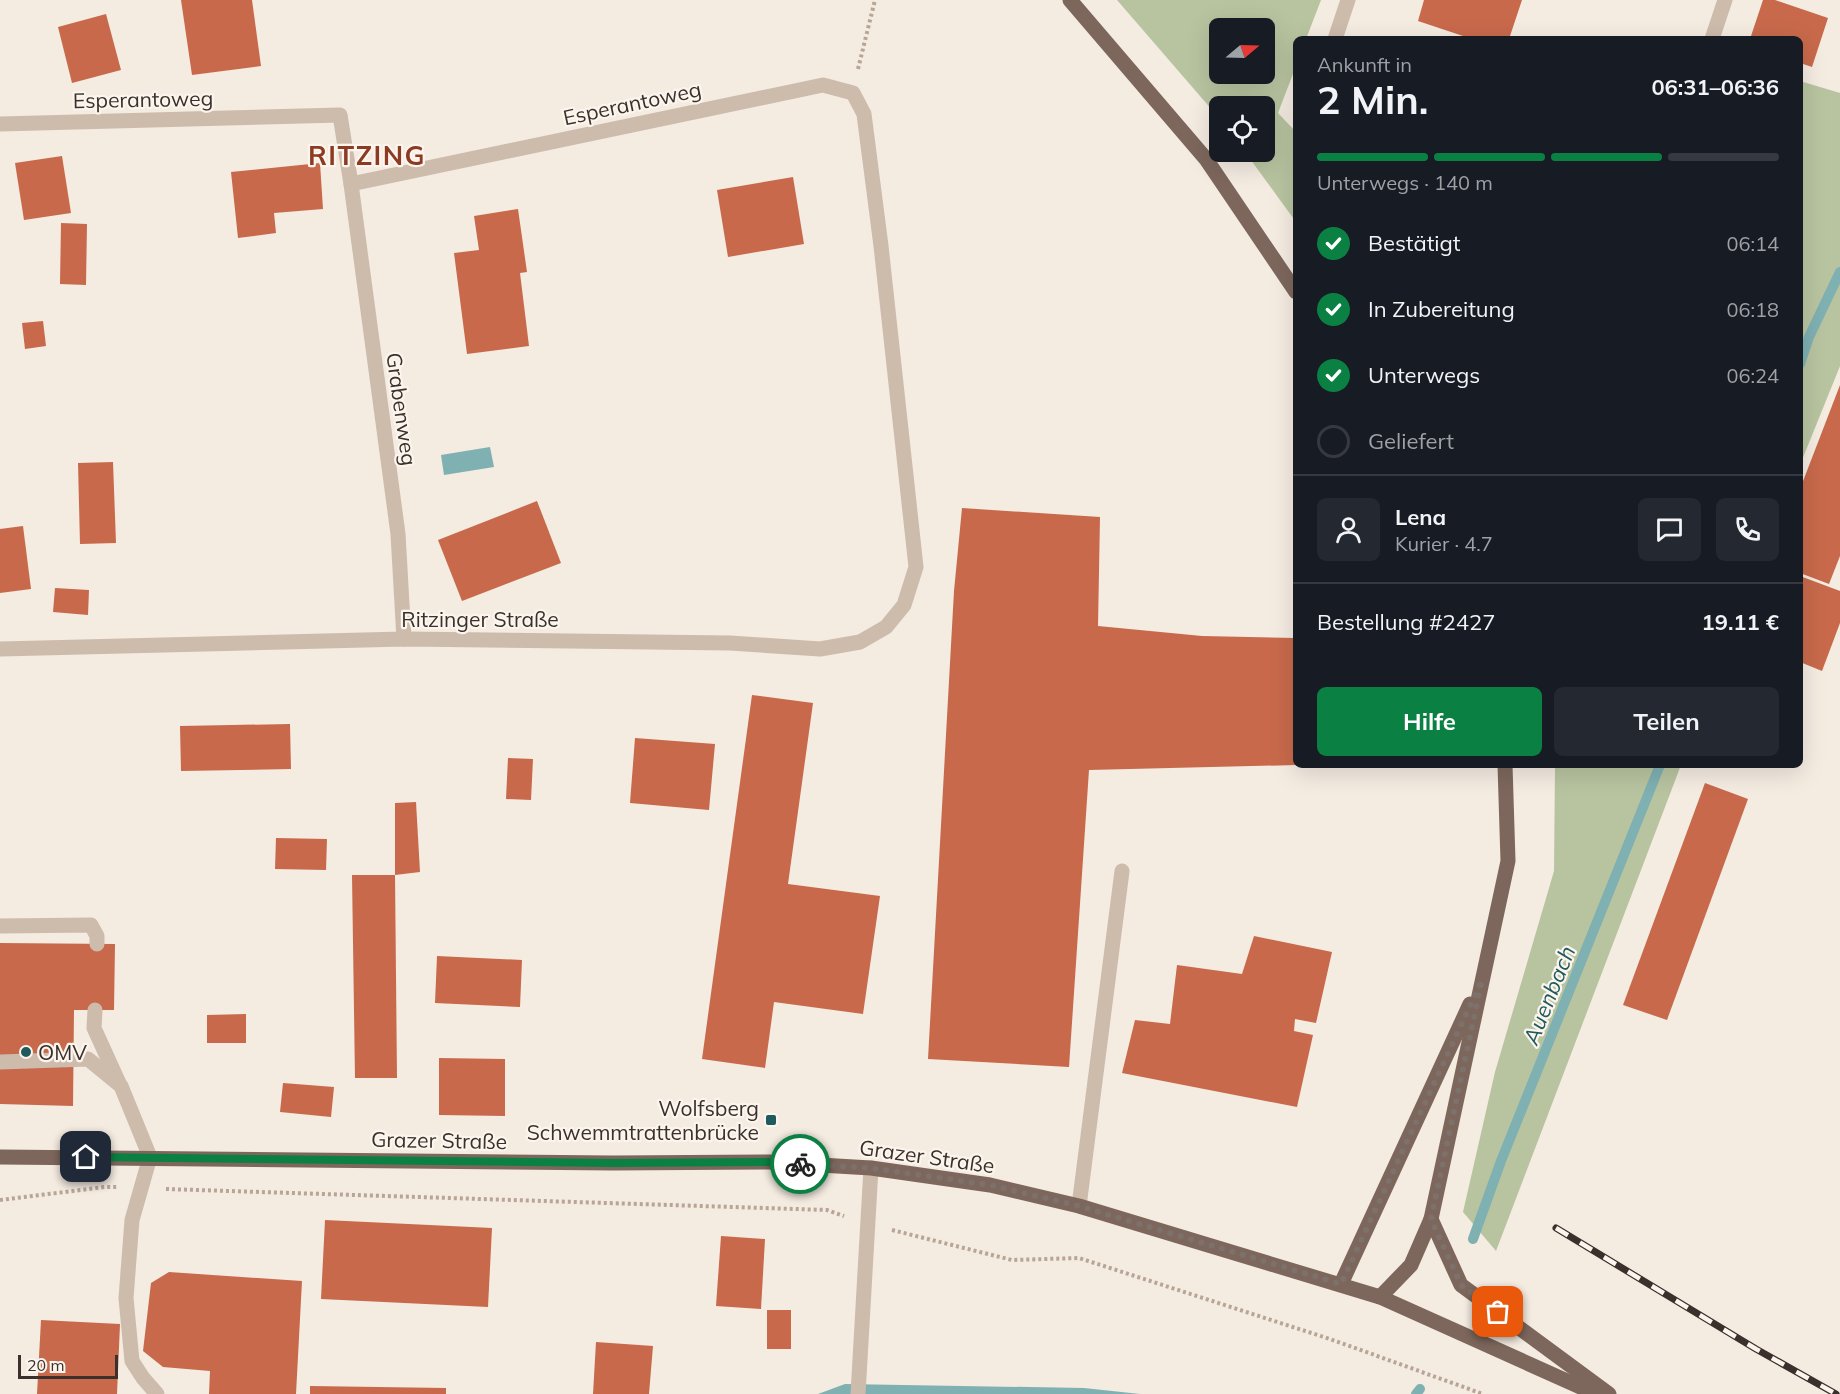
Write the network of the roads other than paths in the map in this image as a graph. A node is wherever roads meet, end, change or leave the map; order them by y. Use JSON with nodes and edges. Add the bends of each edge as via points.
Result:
{"nodes":[{"id":1,"x":1070,"y":0,"type":"edge"},
{"id":2,"x":1348,"y":0,"type":"edge"},
{"id":3,"x":1725,"y":0,"type":"edge"},
{"id":4,"x":1336,"y":36,"type":"edge"},
{"id":5,"x":1713,"y":36,"type":"edge"},
{"id":6,"x":0,"y":124,"type":"edge"},
{"id":7,"x":351,"y":184,"type":"junction"},
{"id":8,"x":1293,"y":288,"type":"edge"},
{"id":9,"x":916,"y":567,"type":"joint"},
{"id":10,"x":404,"y":639,"type":"junction"},
{"id":11,"x":0,"y":649,"type":"edge"},
{"id":12,"x":1505,"y":768,"type":"edge"},
{"id":13,"x":1122,"y":871,"type":"dead end"},
{"id":14,"x":0,"y":926,"type":"edge"},
{"id":15,"x":97,"y":944,"type":"dead end"},
{"id":16,"x":1482,"y":980,"type":"junction"},
{"id":17,"x":95,"y":1010,"type":"dead end"},
{"id":18,"x":0,"y":1062,"type":"edge"},
{"id":19,"x":121,"y":1086,"type":"junction"},
{"id":20,"x":0,"y":1157,"type":"edge"},
{"id":21,"x":150,"y":1157,"type":"junction"},
{"id":22,"x":871,"y":1168,"type":"junction"},
{"id":23,"x":1079,"y":1206,"type":"junction"},
{"id":24,"x":1431,"y":1219,"type":"junction"},
{"id":25,"x":1341,"y":1284,"type":"junction"},
{"id":26,"x":1380,"y":1297,"type":"junction"},
{"id":27,"x":157,"y":1394,"type":"edge"},
{"id":28,"x":858,"y":1394,"type":"edge"},
{"id":29,"x":1596,"y":1394,"type":"edge"},
{"id":30,"x":1609,"y":1394,"type":"edge"}],
"edges":[{"from":1,"to":8,"type":"main road","via":[[1206,159]]},
{"from":2,"to":4,"type":"street"},
{"from":3,"to":5,"type":"street"},
{"from":6,"to":7,"type":"street","name":"Esperantoweg","via":[[340,116]]},
{"from":7,"to":9,"type":"street","name":"Esperantoweg","via":[[823,85],[853,93],[864,114]]},
{"from":7,"to":10,"type":"street","name":"Grabenweg","via":[[398,534]]},
{"from":9,"to":10,"type":"street","name":"Ritzinger Straße","via":[[904,604],[886,627],[860,642],[820,649],[730,643]]},
{"from":10,"to":11,"type":"street","name":"Ritzinger Straße"},
{"from":12,"to":16,"type":"main road","via":[[1508,861]]},
{"from":13,"to":23,"type":"street"},
{"from":14,"to":15,"type":"street","via":[[91,925]]},
{"from":16,"to":24,"type":"main road"},
{"from":16,"to":25,"type":"main road"},
{"from":17,"to":19,"type":"street","via":[[94,1028]]},
{"from":18,"to":19,"type":"street","via":[[88,1059]]},
{"from":19,"to":21,"type":"street"},
{"from":20,"to":21,"type":"main road","name":"Grazer Straße"},
{"from":21,"to":22,"type":"main road","name":"Grazer Straße","via":[[769,1162]]},
{"from":21,"to":27,"type":"street","via":[[132,1220],[126,1298],[132,1361]]},
{"from":22,"to":23,"type":"main road","name":"Grazer Straße","via":[[990,1185]]},
{"from":22,"to":28,"type":"street"},
{"from":23,"to":25,"type":"main road","name":"Grazer Straße"},
{"from":24,"to":26,"type":"main road","via":[[1411,1265]]},
{"from":24,"to":30,"type":"main road","via":[[1461,1285]]},
{"from":25,"to":26,"type":"main road","name":"Grazer Straße"},
{"from":26,"to":29,"type":"main road","name":"Grazer Straße"}]}
